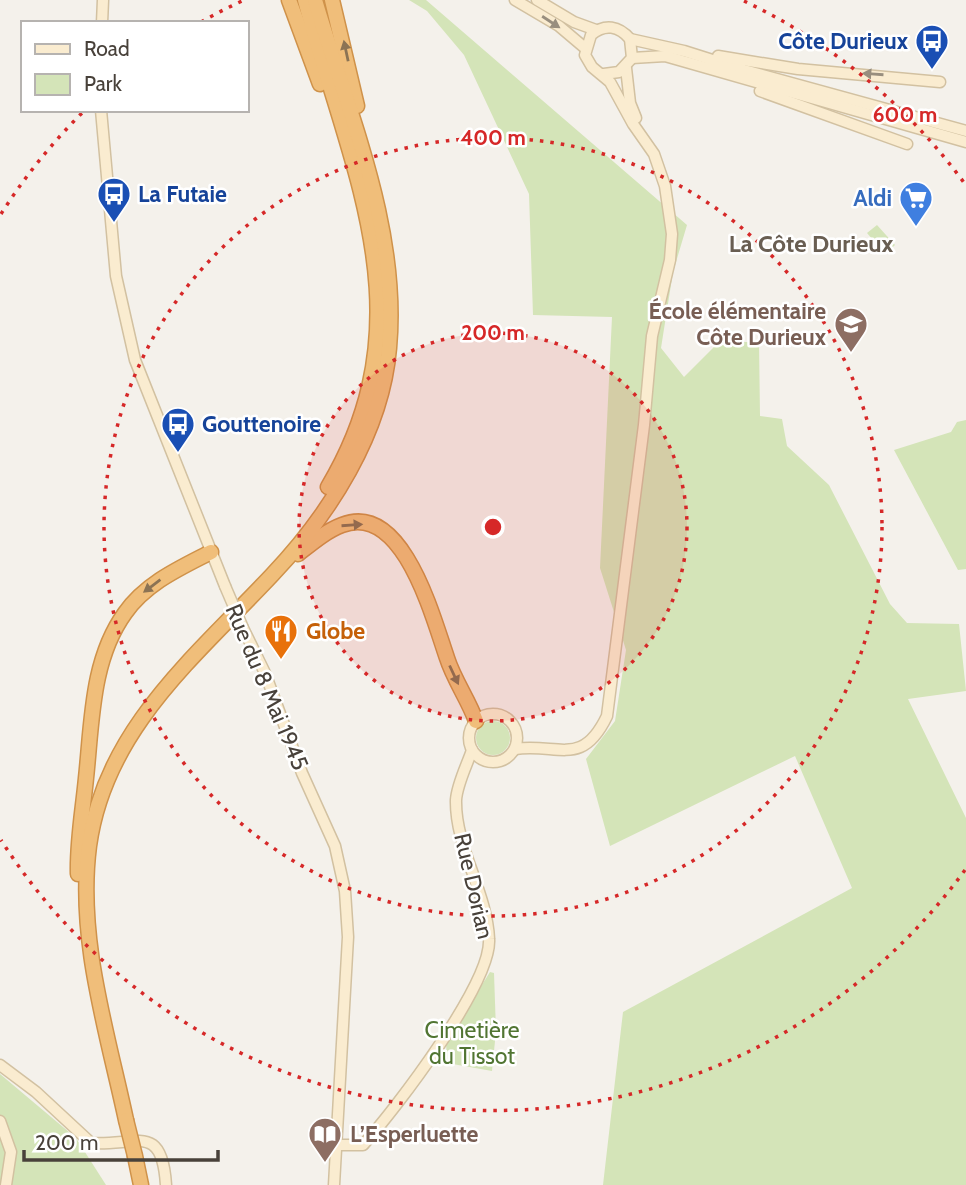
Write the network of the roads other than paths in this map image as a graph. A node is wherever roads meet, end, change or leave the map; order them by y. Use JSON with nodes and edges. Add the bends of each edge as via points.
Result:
{"nodes":[{"id":1,"x":103,"y":0,"type":"edge"},
{"id":2,"x":289,"y":0,"type":"edge"},
{"id":3,"x":304,"y":0,"type":"edge"},
{"id":4,"x":315,"y":0,"type":"edge"},
{"id":5,"x":332,"y":0,"type":"edge"},
{"id":6,"x":515,"y":0,"type":"edge"},
{"id":7,"x":537,"y":0,"type":"edge"},
{"id":8,"x":102,"y":21,"type":"edge"},
{"id":9,"x":596,"y":30,"type":"junction"},
{"id":10,"x":630,"y":39,"type":"junction"},
{"id":11,"x":585,"y":48,"type":"junction"},
{"id":12,"x":685,"y":57,"type":"junction"},
{"id":13,"x":629,"y":63,"type":"junction"},
{"id":14,"x":604,"y":74,"type":"junction"},
{"id":15,"x":940,"y":82,"type":"dead end"},
{"id":16,"x":101,"y":112,"type":"edge"},
{"id":17,"x":966,"y":131,"type":"edge"},
{"id":18,"x":966,"y":142,"type":"edge"},
{"id":19,"x":647,"y":143,"type":"junction"},
{"id":20,"x":906,"y":144,"type":"dead end"},
{"id":21,"x":368,"y":191,"type":"junction"},
{"id":22,"x":211,"y":552,"type":"junction"},
{"id":23,"x":275,"y":572,"type":"junction"},
{"id":24,"x":476,"y":721,"type":"junction"},
{"id":25,"x":517,"y":735,"type":"junction"},
{"id":26,"x":515,"y":749,"type":"junction"},
{"id":27,"x":472,"y":750,"type":"junction"},
{"id":28,"x":546,"y":750,"type":"junction"},
{"id":29,"x":482,"y":759,"type":"junction"},
{"id":30,"x":465,"y":773,"type":"junction"},
{"id":31,"x":78,"y":874,"type":"junction"},
{"id":32,"x":0,"y":1065,"type":"edge"},
{"id":33,"x":0,"y":1121,"type":"edge"},
{"id":34,"x":124,"y":1121,"type":"junction"},
{"id":35,"x":336,"y":1145,"type":"junction"},
{"id":36,"x":131,"y":1156,"type":"junction"},
{"id":37,"x":6,"y":1185,"type":"edge"},
{"id":38,"x":135,"y":1185,"type":"edge"},
{"id":39,"x":141,"y":1185,"type":"edge"},
{"id":40,"x":166,"y":1185,"type":"edge"},
{"id":41,"x":334,"y":1185,"type":"edge"}],
"edges":[{"from":1,"to":8,"type":"main road"},
{"from":2,"to":21,"type":"highway"},
{"from":3,"to":21,"type":"highway"},
{"from":4,"to":21,"type":"highway"},
{"from":21,"to":5,"type":"highway","one_way":true,"via":[[344,40]]},
{"from":6,"to":11,"type":"main road","one_way":true},
{"from":7,"to":9,"type":"main road"},
{"from":9,"to":10,"type":"main road","via":[[613,27]]},
{"from":9,"to":11,"type":"main road"},
{"from":10,"to":12,"type":"main road"},
{"from":10,"to":13,"type":"main road"},
{"from":11,"to":14,"type":"main road","via":[[587,61]]},
{"from":12,"to":13,"type":"main road","via":[[657,54]]},
{"from":15,"to":12,"type":"main road","one_way":true},
{"from":12,"to":17,"type":"main road"},
{"from":12,"to":18,"type":"main road"},
{"from":12,"to":20,"type":"main road"},
{"from":13,"to":14,"type":"main road","via":[[612,75]]},
{"from":13,"to":19,"type":"main road","via":[[630,103]]},
{"from":14,"to":19,"type":"main road"},
{"from":16,"to":22,"type":"main road","name":"Rue du 8 Mai 1945","via":[[116,274],[135,360]]},
{"from":19,"to":28,"type":"main road","via":[[666,186],[672,234],[652,336],[612,698],[601,728],[585,746],[575,751]]},
{"from":21,"to":23,"type":"highway","via":[[385,248],[391,311],[379,400],[340,486]]},
{"from":21,"to":31,"type":"highway","via":[[379,310],[376,360],[355,436],[292,540],[133,716],[99,781]]},
{"from":22,"to":31,"type":"highway","one_way":true,"via":[[138,597],[104,652]]},
{"from":22,"to":35,"type":"main road","name":"Rue du 8 Mai 1945","bridge":true,"via":[[268,680],[341,868],[349,919]]},
{"from":23,"to":24,"type":"highway","one_way":true,"via":[[320,536],[345,523],[367,524],[389,533],[408,557],[452,673]]},
{"from":23,"to":34,"type":"highway","via":[[152,702],[113,765],[95,814],[87,869],[88,923]]},
{"from":24,"to":25,"type":"main road","via":[[490,714],[502,716],[513,724]]},
{"from":24,"to":27,"type":"main road","via":[[470,732]]},
{"from":25,"to":26,"type":"main road"},
{"from":25,"to":28,"type":"main road"},
{"from":26,"to":28,"type":"main road"},
{"from":26,"to":29,"type":"main road","via":[[501,760]]},
{"from":27,"to":29,"type":"main road"},
{"from":27,"to":30,"type":"main road","name":"Rue Dorian"},
{"from":29,"to":30,"type":"main road"},
{"from":30,"to":35,"type":"main road","name":"Rue Dorian","via":[[457,789],[457,813],[488,929],[485,968],[390,1116],[363,1145]]},
{"from":31,"to":34,"type":"highway","via":[[85,956]]},
{"from":32,"to":40,"type":"main road","via":[[91,1143],[147,1141],[157,1147],[163,1155]]},
{"from":33,"to":37,"type":"main road","via":[[11,1153]]},
{"from":34,"to":36,"type":"highway","bridge":true},
{"from":35,"to":41,"type":"main road","name":"Rue du 8 Mai 1945"},
{"from":36,"to":38,"type":"highway"},
{"from":36,"to":39,"type":"highway"}]}
